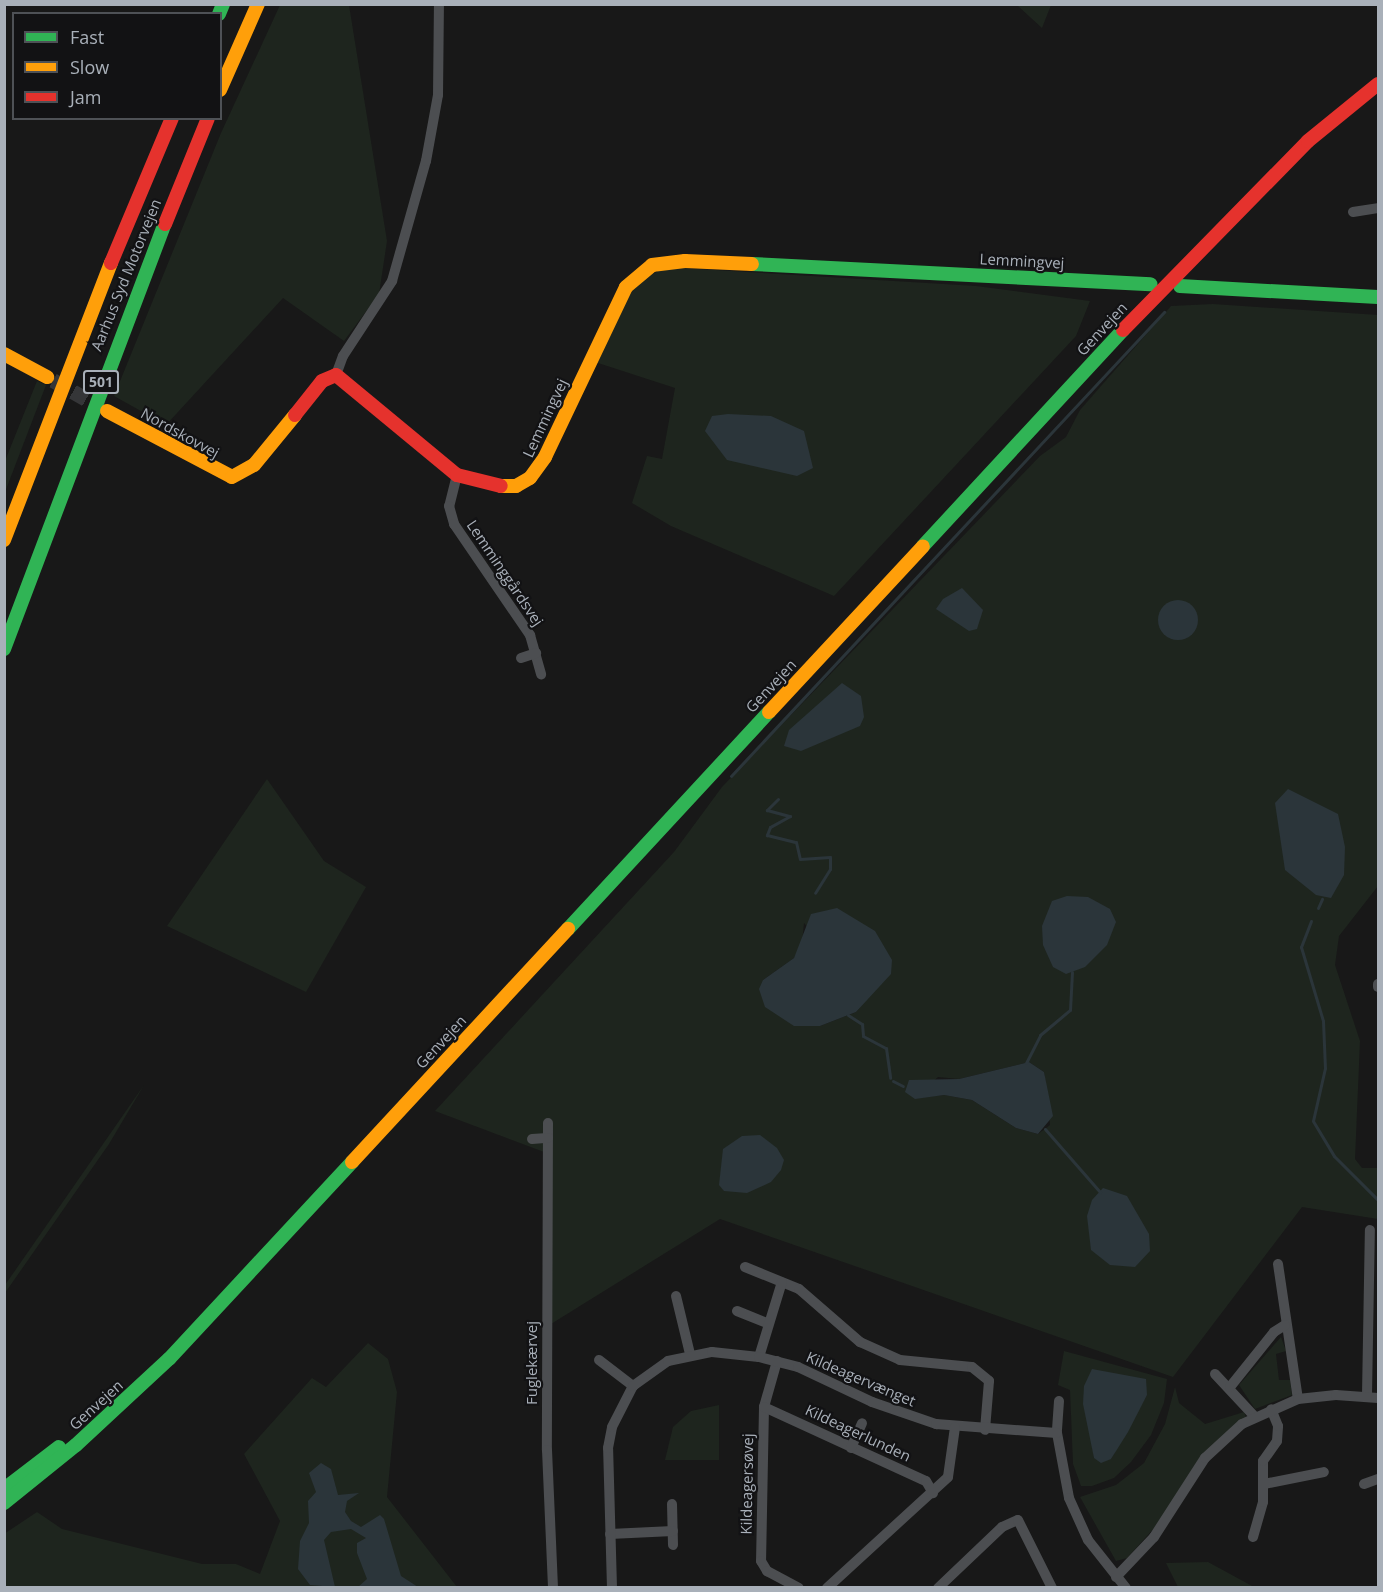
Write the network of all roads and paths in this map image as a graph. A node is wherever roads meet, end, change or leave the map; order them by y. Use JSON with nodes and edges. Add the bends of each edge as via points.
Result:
{"nodes":[{"id":1,"x":258,"y":4,"type":"edge"},
{"id":2,"x":439,"y":4,"type":"edge"},
{"id":3,"x":1378,"y":84,"type":"edge"},
{"id":4,"x":222,"y":85,"type":"edge"},
{"id":5,"x":171,"y":120,"type":"edge"},
{"id":6,"x":207,"y":120,"type":"edge"},
{"id":7,"x":1378,"y":208,"type":"edge"},
{"id":8,"x":1353,"y":212,"type":"dead end"},
{"id":9,"x":1150,"y":284,"type":"dead end"},
{"id":10,"x":1180,"y":286,"type":"dead end"},
{"id":11,"x":1378,"y":297,"type":"edge"},
{"id":12,"x":4,"y":354,"type":"edge"},
{"id":13,"x":336,"y":375,"type":"junction"},
{"id":14,"x":47,"y":377,"type":"tunnel mouth"},
{"id":15,"x":107,"y":411,"type":"tunnel mouth"},
{"id":16,"x":457,"y":475,"type":"junction"},
{"id":17,"x":4,"y":540,"type":"edge"},
{"id":18,"x":4,"y":649,"type":"edge"},
{"id":19,"x":536,"y":653,"type":"junction"},
{"id":20,"x":521,"y":658,"type":"dead end"},
{"id":21,"x":541,"y":674,"type":"dead end"},
{"id":22,"x":548,"y":1124,"type":"dead end"},
{"id":23,"x":548,"y":1138,"type":"junction"},
{"id":24,"x":532,"y":1139,"type":"dead end"},
{"id":25,"x":1370,"y":1230,"type":"dead end"},
{"id":26,"x":1278,"y":1264,"type":"dead end"},
{"id":27,"x":745,"y":1267,"type":"dead end"},
{"id":28,"x":782,"y":1282,"type":"junction"},
{"id":29,"x":676,"y":1296,"type":"dead end"},
{"id":30,"x":737,"y":1311,"type":"dead end"},
{"id":31,"x":201,"y":1323,"type":"junction"},
{"id":32,"x":766,"y":1323,"type":"junction"},
{"id":33,"x":1286,"y":1325,"type":"junction"},
{"id":34,"x":690,"y":1354,"type":"junction"},
{"id":35,"x":759,"y":1357,"type":"junction"},
{"id":36,"x":599,"y":1360,"type":"dead end"},
{"id":37,"x":777,"y":1361,"type":"junction"},
{"id":38,"x":1215,"y":1374,"type":"dead end"},
{"id":39,"x":633,"y":1386,"type":"junction"},
{"id":40,"x":1230,"y":1387,"type":"junction"},
{"id":41,"x":1373,"y":1397,"type":"edge"},
{"id":42,"x":1298,"y":1399,"type":"junction"},
{"id":43,"x":1059,"y":1401,"type":"dead end"},
{"id":44,"x":764,"y":1407,"type":"junction"},
{"id":45,"x":1271,"y":1409,"type":"junction"},
{"id":46,"x":1255,"y":1417,"type":"junction"},
{"id":47,"x":862,"y":1423,"type":"dead end"},
{"id":48,"x":955,"y":1427,"type":"junction"},
{"id":49,"x":985,"y":1430,"type":"junction"},
{"id":50,"x":1057,"y":1432,"type":"junction"},
{"id":51,"x":851,"y":1448,"type":"junction"},
{"id":52,"x":1324,"y":1473,"type":"dead end"},
{"id":53,"x":1378,"y":1479,"type":"edge"},
{"id":54,"x":1264,"y":1484,"type":"junction"},
{"id":55,"x":1364,"y":1484,"type":"dead end"},
{"id":56,"x":4,"y":1489,"type":"edge"},
{"id":57,"x":933,"y":1493,"type":"junction"},
{"id":58,"x":4,"y":1503,"type":"edge"},
{"id":59,"x":672,"y":1504,"type":"dead end"},
{"id":60,"x":673,"y":1531,"type":"junction"},
{"id":61,"x":610,"y":1534,"type":"junction"},
{"id":62,"x":1253,"y":1537,"type":"dead end"},
{"id":63,"x":673,"y":1545,"type":"dead end"},
{"id":64,"x":1116,"y":1577,"type":"junction"},
{"id":65,"x":553,"y":1587,"type":"edge"},
{"id":66,"x":612,"y":1587,"type":"edge"},
{"id":67,"x":799,"y":1587,"type":"edge"},
{"id":68,"x":827,"y":1587,"type":"edge"},
{"id":69,"x":938,"y":1587,"type":"edge"},
{"id":70,"x":1052,"y":1587,"type":"edge"},
{"id":71,"x":1126,"y":1587,"type":"edge"}],
"edges":[{"from":1,"to":4,"type":"main road"},
{"from":2,"to":13,"type":"street","via":[[438,95],[426,160],[392,281],[343,356]]},
{"from":3,"to":31,"type":"main road","name":"Genvejen","via":[[1308,141],[1216,230]]},
{"from":5,"to":17,"type":"main road","name":"Aarhus Syd Motorvejen","number":"501","via":[[78,342]]},
{"from":6,"to":18,"type":"main road","name":"Aarhus Syd Motorvejen","number":"501","via":[[111,357]]},
{"from":7,"to":8,"type":"street"},
{"from":9,"to":16,"type":"main road","name":"Lemmingvej","via":[[660,263],[645,268],[626,287],[537,471],[524,483],[508,486]]},
{"from":10,"to":11,"type":"main road"},
{"from":12,"to":14,"type":"main road"},
{"from":13,"to":15,"type":"main road","name":"Nordskovvej","via":[[322,381],[254,465],[232,477]]},
{"from":13,"to":16,"type":"main road","name":"Lemmingvej"},
{"from":16,"to":19,"type":"street","name":"Lemminggårdsvej","via":[[449,506],[454,524],[530,635]]},
{"from":19,"to":20,"type":"street"},
{"from":19,"to":21,"type":"street","name":"Lemminggårdsvej"},
{"from":22,"to":23,"type":"street","name":"Fuglekærvej"},
{"from":23,"to":24,"type":"street"},
{"from":23,"to":65,"type":"street","name":"Fuglekærvej","via":[[547,1450]]},
{"from":25,"to":41,"type":"street"},
{"from":26,"to":33,"type":"street"},
{"from":27,"to":28,"type":"street"},
{"from":28,"to":32,"type":"street"},
{"from":28,"to":49,"type":"street","via":[[799,1289],[870,1347],[900,1360],[972,1367],[989,1381]]},
{"from":29,"to":34,"type":"street"},
{"from":30,"to":32,"type":"street"},
{"from":31,"to":56,"type":"main road","name":"Genvejen"},
{"from":31,"to":58,"type":"main road","name":"Genvejen","via":[[128,1399]]},
{"from":32,"to":35,"type":"street"},
{"from":33,"to":40,"type":"street","via":[[1274,1332]]},
{"from":33,"to":42,"type":"street"},
{"from":34,"to":35,"type":"street","name":"Kildeagervænget"},
{"from":34,"to":39,"type":"street","name":"Kildeagervænget","via":[[649,1371]]},
{"from":35,"to":37,"type":"street","name":"Kildeagervænget"},
{"from":36,"to":39,"type":"street"},
{"from":37,"to":44,"type":"street","name":"Kildeagersøvej"},
{"from":37,"to":48,"type":"street","name":"Kildeagervænget","via":[[915,1418]]},
{"from":38,"to":40,"type":"street"},
{"from":39,"to":61,"type":"street","name":"Kildeagervænget","via":[[621,1403],[608,1449]]},
{"from":40,"to":46,"type":"street"},
{"from":41,"to":42,"type":"street"},
{"from":42,"to":45,"type":"street"},
{"from":43,"to":50,"type":"street"},
{"from":44,"to":51,"type":"street","name":"Kildeagerlunden"},
{"from":44,"to":67,"type":"street","name":"Kildeagersøvej","via":[[760,1561],[767,1571]]},
{"from":45,"to":46,"type":"street"},
{"from":45,"to":54,"type":"street","via":[[1278,1426],[1277,1441],[1263,1461]]},
{"from":46,"to":64,"type":"street","via":[[1205,1458],[1154,1537]]},
{"from":47,"to":51,"type":"street"},
{"from":48,"to":49,"type":"street","name":"Kildeagervænget"},
{"from":48,"to":57,"type":"street","via":[[948,1477]]},
{"from":49,"to":50,"type":"street","name":"Kildeagervænget"},
{"from":50,"to":64,"type":"street","via":[[1077,1517]]},
{"from":51,"to":57,"type":"street","name":"Kildeagerlunden","via":[[926,1481]]},
{"from":52,"to":54,"type":"street"},
{"from":53,"to":55,"type":"street"},
{"from":54,"to":62,"type":"street"},
{"from":57,"to":68,"type":"street"},
{"from":59,"to":60,"type":"street"},
{"from":60,"to":61,"type":"street"},
{"from":60,"to":63,"type":"street"},
{"from":61,"to":66,"type":"street","name":"Kildeagervænget"},
{"from":64,"to":71,"type":"street"},
{"from":69,"to":70,"type":"street","via":[[1002,1527],[1018,1520]]}]}
